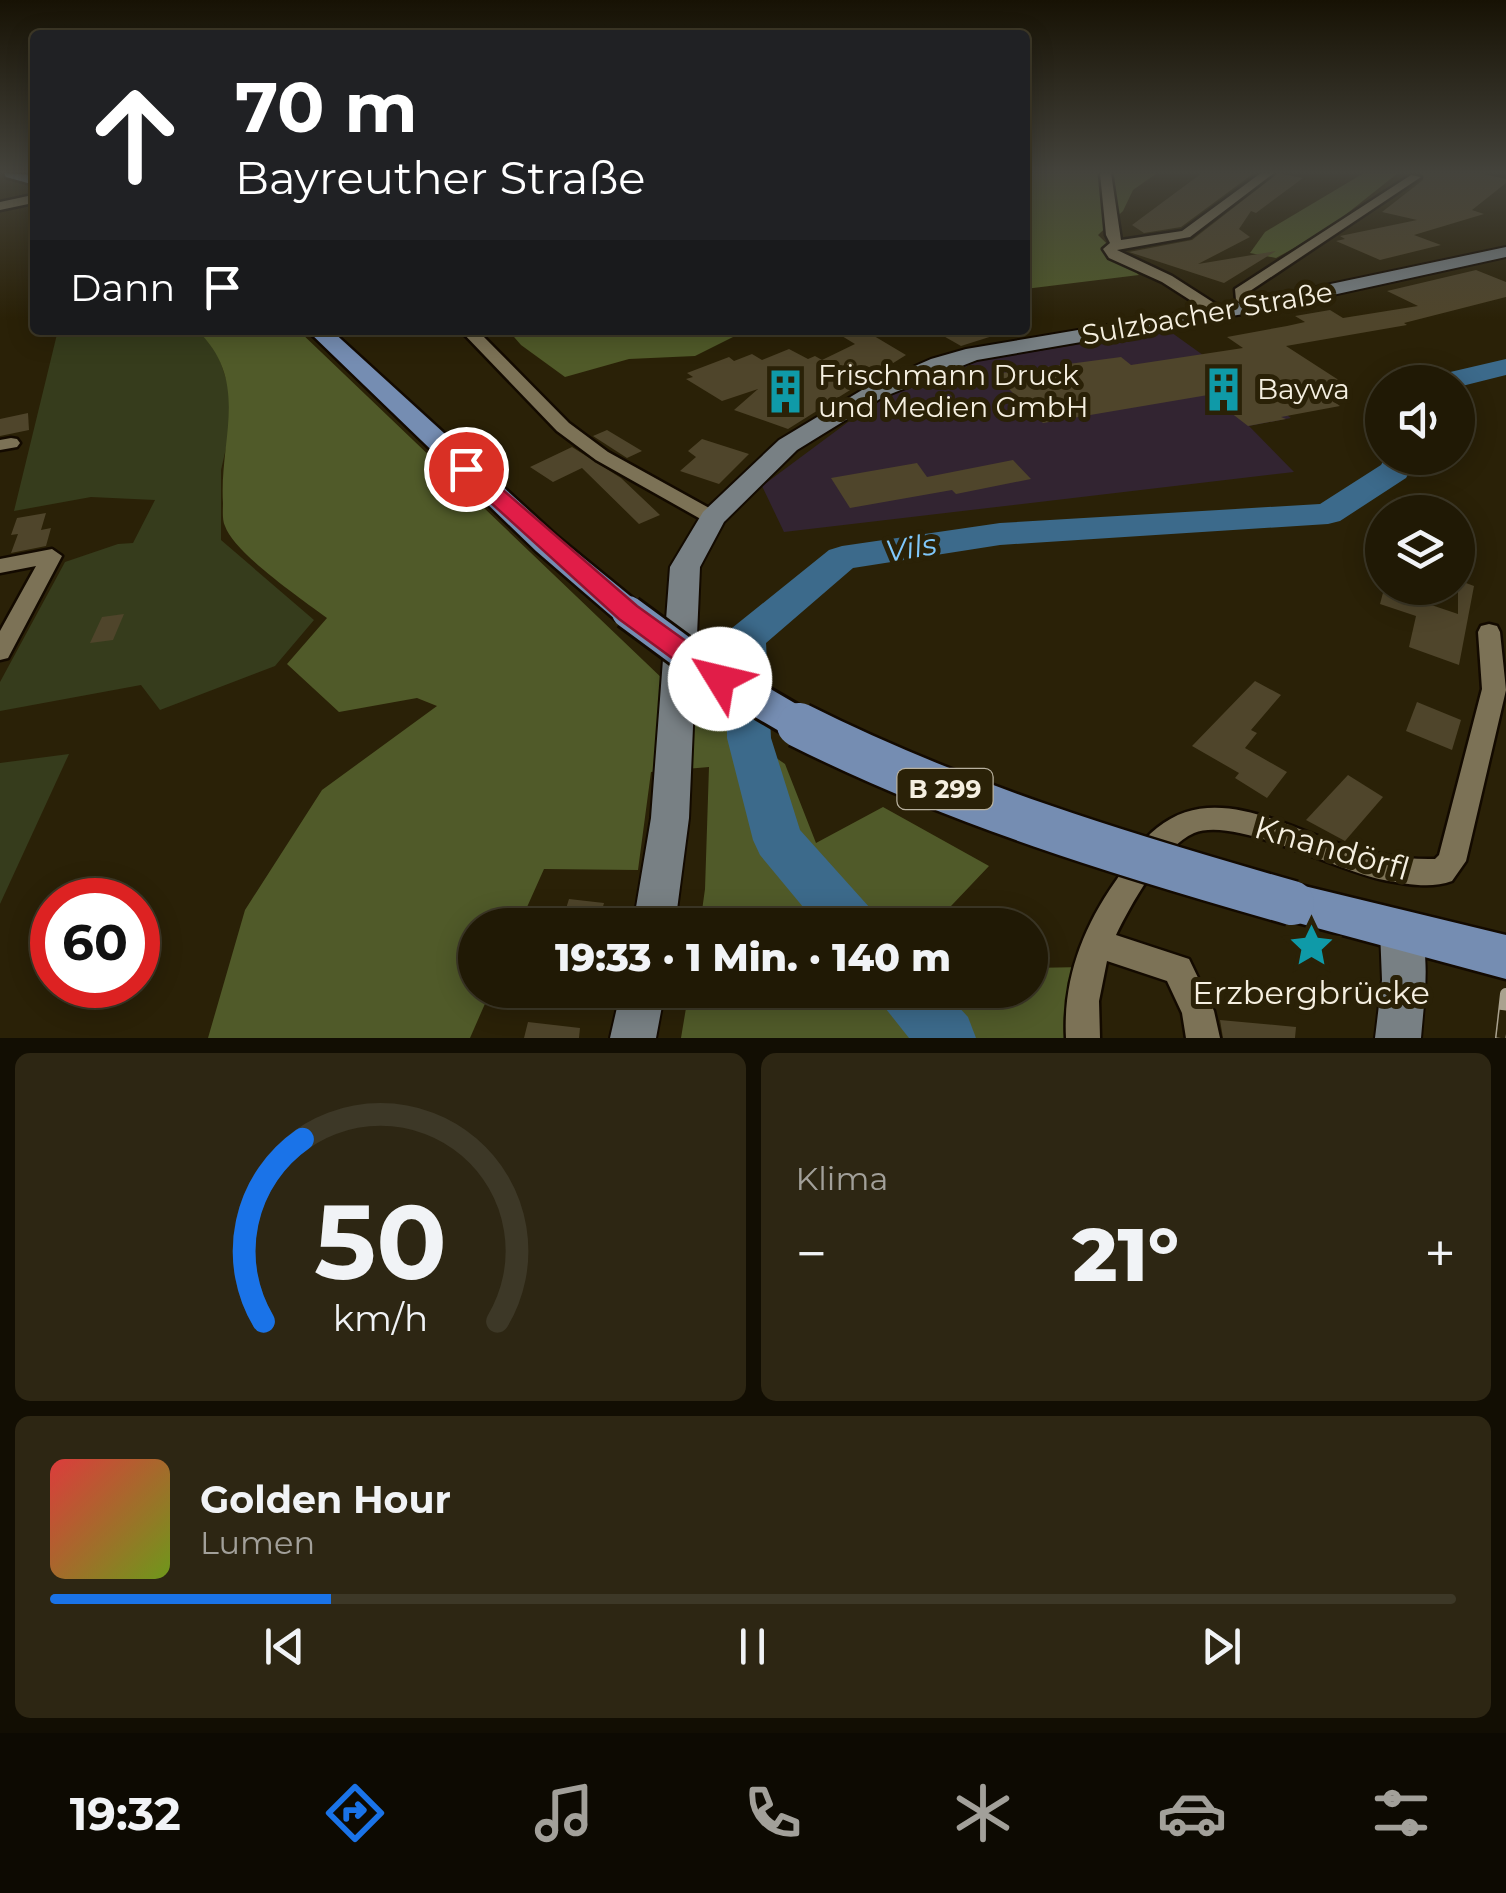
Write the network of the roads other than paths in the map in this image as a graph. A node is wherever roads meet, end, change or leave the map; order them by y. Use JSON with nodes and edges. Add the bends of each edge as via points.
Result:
{"nodes":[{"id":1,"x":1110,"y":221,"type":"edge"},
{"id":2,"x":1203,"y":221,"type":"edge"},
{"id":3,"x":1346,"y":221,"type":"edge"},
{"id":4,"x":1117,"y":244,"type":"junction"},
{"id":5,"x":1506,"y":252,"type":"edge"},
{"id":6,"x":1255,"y":306,"type":"junction"},
{"id":7,"x":1220,"y":313,"type":"junction"},
{"id":8,"x":323,"y":335,"type":"edge"},
{"id":9,"x":473,"y":335,"type":"edge"},
{"id":10,"x":713,"y":518,"type":"junction"},
{"id":11,"x":0,"y":566,"type":"edge"},
{"id":12,"x":1489,"y":632,"type":"dead end"},
{"id":13,"x":0,"y":652,"type":"edge"},
{"id":14,"x":657,"y":908,"type":"edge"},
{"id":15,"x":1402,"y":930,"type":"junction"},
{"id":16,"x":1095,"y":944,"type":"junction"},
{"id":17,"x":1498,"y":955,"type":"edge"},
{"id":18,"x":639,"y":1008,"type":"edge"},
{"id":19,"x":633,"y":1038,"type":"edge"},
{"id":20,"x":1082,"y":1038,"type":"edge"},
{"id":21,"x":1203,"y":1038,"type":"edge"},
{"id":22,"x":1398,"y":1038,"type":"edge"}],
"edges":[{"from":1,"to":4,"type":"street"},
{"from":2,"to":4,"type":"street","via":[[1186,234]]},
{"from":3,"to":6,"type":"street","via":[[1240,292]]},
{"from":4,"to":7,"type":"street","via":[[1110,249],[1114,255]]},
{"from":5,"to":6,"type":"main road","name":"Sulzbacher Straße"},
{"from":6,"to":7,"type":"main road","name":"Sulzbacher Straße"},
{"from":7,"to":10,"type":"main road","name":"Sulzbacher Straße","via":[[974,354],[902,380],[788,445]]},
{"from":8,"to":15,"type":"main road","number":"B 299","bridge":true,"via":[[573,566],[720,679],[836,742],[1044,828]]},
{"from":9,"to":10,"type":"street","via":[[563,427]]},
{"from":10,"to":14,"type":"main road","name":"Sulzbacher Straße","via":[[684,567],[670,818]]},
{"from":11,"to":13,"type":"street","via":[[52,556]]},
{"from":12,"to":16,"type":"street","name":"Knandörfl","via":[[1494,689],[1452,861],[1442,872],[1415,874],[1249,823],[1219,818],[1187,824],[1165,836]]},
{"from":15,"to":17,"type":"main road","number":"B 299"},
{"from":15,"to":22,"type":"main road"},
{"from":16,"to":20,"type":"street","name":"Knandörfl"},
{"from":16,"to":21,"type":"street","via":[[1178,970]]},
{"from":18,"to":19,"type":"main road"}]}
